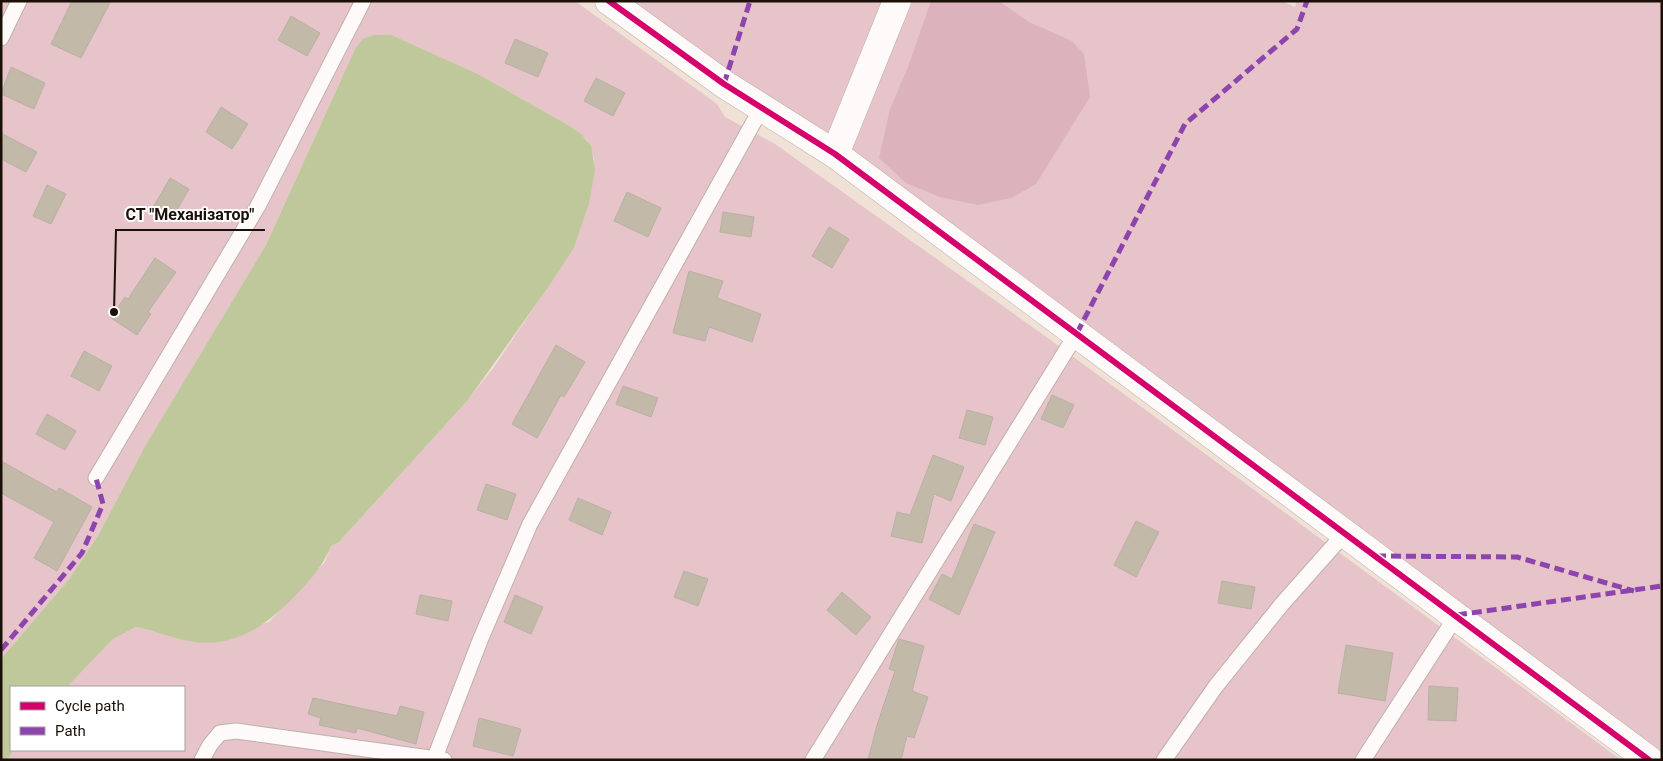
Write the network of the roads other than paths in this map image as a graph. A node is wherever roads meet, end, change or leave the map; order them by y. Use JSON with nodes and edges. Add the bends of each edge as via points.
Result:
{"nodes":[{"id":1,"x":20,"y":1,"type":"edge"},
{"id":2,"x":363,"y":1,"type":"edge"},
{"id":3,"x":609,"y":1,"type":"edge"},
{"id":4,"x":897,"y":1,"type":"edge"},
{"id":5,"x":1,"y":38,"type":"edge"},
{"id":6,"x":762,"y":109,"type":"junction"},
{"id":7,"x":835,"y":154,"type":"junction"},
{"id":8,"x":1077,"y":333,"type":"junction"},
{"id":9,"x":96,"y":478,"type":"dead end"},
{"id":10,"x":1345,"y":532,"type":"junction"},
{"id":11,"x":1458,"y":615,"type":"junction"},
{"id":12,"x":437,"y":759,"type":"edge"},
{"id":13,"x":202,"y":760,"type":"edge"},
{"id":14,"x":813,"y":760,"type":"edge"},
{"id":15,"x":1164,"y":760,"type":"edge"},
{"id":16,"x":1363,"y":760,"type":"edge"},
{"id":17,"x":1649,"y":760,"type":"edge"}],
"edges":[{"from":1,"to":5,"type":"lane"},
{"from":2,"to":9,"type":"lane","via":[[258,206]]},
{"from":3,"to":6,"type":"street"},
{"from":4,"to":7,"type":"street"},
{"from":6,"to":7,"type":"street"},
{"from":6,"to":12,"type":"lane","via":[[530,524],[481,638]]},
{"from":7,"to":8,"type":"street"},
{"from":8,"to":10,"type":"street"},
{"from":8,"to":14,"type":"lane"},
{"from":10,"to":11,"type":"street"},
{"from":10,"to":15,"type":"lane","via":[[1216,686]]},
{"from":11,"to":16,"type":"lane"},
{"from":11,"to":17,"type":"street"},
{"from":12,"to":13,"type":"lane","via":[[236,731],[220,733]]}]}
